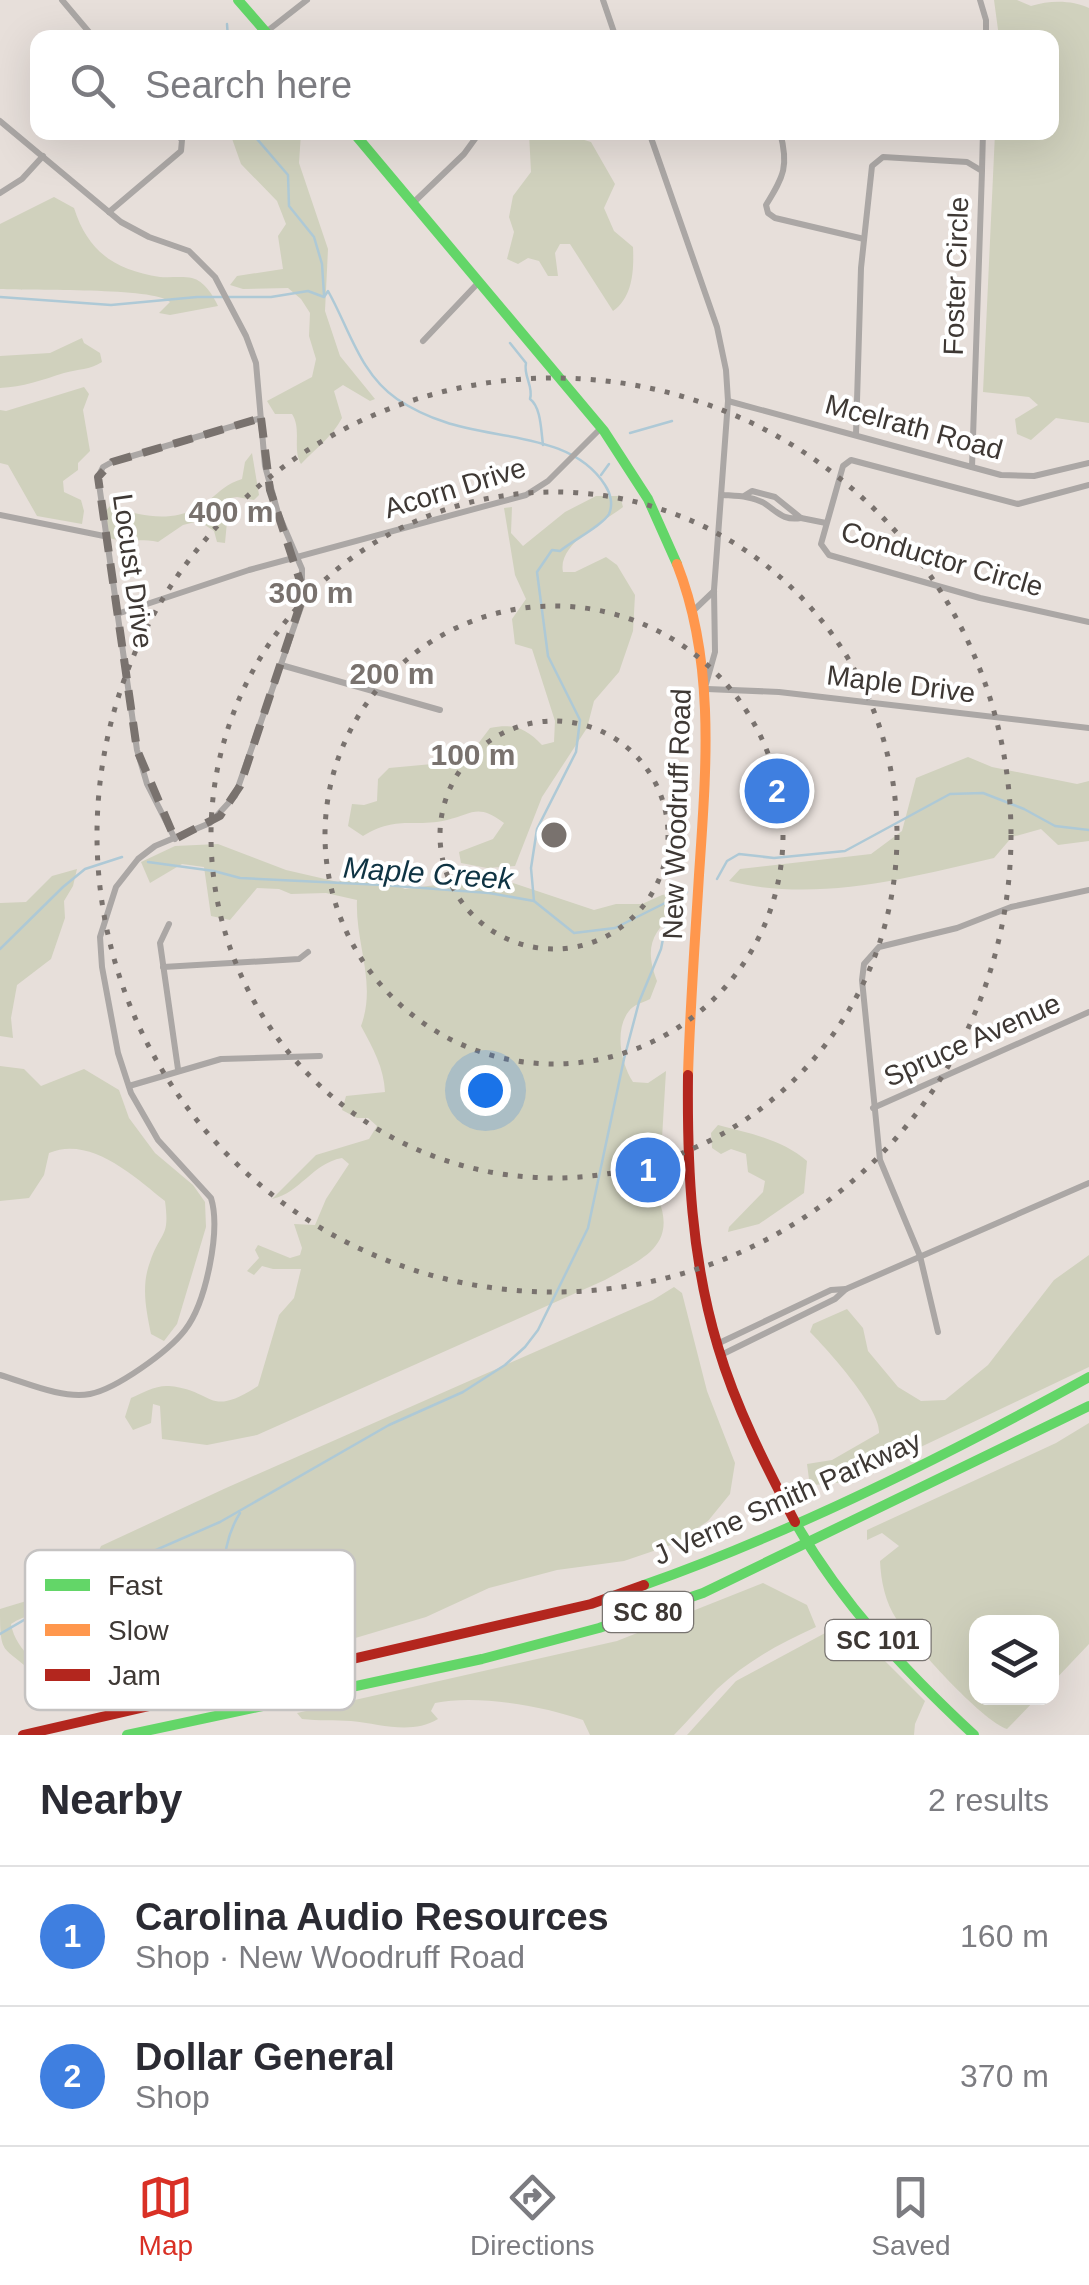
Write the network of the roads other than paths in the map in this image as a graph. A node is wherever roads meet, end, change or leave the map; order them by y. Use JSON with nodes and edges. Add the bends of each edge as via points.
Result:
{"nodes":[{"id":1,"x":62,"y":0,"type":"edge"},
{"id":2,"x":238,"y":0,"type":"edge"},
{"id":3,"x":307,"y":0,"type":"edge"},
{"id":4,"x":603,"y":0,"type":"edge"},
{"id":5,"x":980,"y":0,"type":"edge"},
{"id":6,"x":87,"y":30,"type":"edge"},
{"id":7,"x":264,"y":30,"type":"edge"},
{"id":8,"x":274,"y":30,"type":"edge"},
{"id":9,"x":613,"y":30,"type":"edge"},
{"id":10,"x":985,"y":30,"type":"edge"},
{"id":11,"x":0,"y":121,"type":"edge"},
{"id":12,"x":182,"y":140,"type":"edge"},
{"id":13,"x":359,"y":140,"type":"edge"},
{"id":14,"x":473,"y":140,"type":"edge"},
{"id":15,"x":652,"y":140,"type":"edge"},
{"id":16,"x":782,"y":140,"type":"edge"},
{"id":17,"x":983,"y":140,"type":"edge"},
{"id":18,"x":43,"y":156,"type":"junction"},
{"id":19,"x":982,"y":171,"type":"junction"},
{"id":20,"x":0,"y":192,"type":"edge"},
{"id":21,"x":413,"y":203,"type":"junction"},
{"id":22,"x":110,"y":212,"type":"junction"},
{"id":23,"x":864,"y":239,"type":"junction"},
{"id":24,"x":478,"y":283,"type":"junction"},
{"id":25,"x":423,"y":341,"type":"dead end"},
{"id":26,"x":728,"y":400,"type":"junction"},
{"id":27,"x":260,"y":418,"type":"junction"},
{"id":28,"x":603,"y":426,"type":"junction"},
{"id":29,"x":856,"y":434,"type":"junction"},
{"id":30,"x":1089,"y":462,"type":"edge"},
{"id":31,"x":972,"y":466,"type":"junction"},
{"id":32,"x":1089,"y":485,"type":"edge"},
{"id":33,"x":723,"y":495,"type":"junction"},
{"id":34,"x":744,"y":496,"type":"junction"},
{"id":35,"x":0,"y":515,"type":"edge"},
{"id":36,"x":801,"y":518,"type":"junction"},
{"id":37,"x":826,"y":523,"type":"junction"},
{"id":38,"x":104,"y":536,"type":"junction"},
{"id":39,"x":298,"y":557,"type":"junction"},
{"id":40,"x":714,"y":590,"type":"junction"},
{"id":41,"x":692,"y":612,"type":"junction"},
{"id":42,"x":117,"y":614,"type":"junction"},
{"id":43,"x":1089,"y":622,"type":"edge"},
{"id":44,"x":281,"y":665,"type":"junction"},
{"id":45,"x":706,"y":686,"type":"junction"},
{"id":46,"x":440,"y":710,"type":"dead end"},
{"id":47,"x":1089,"y":728,"type":"edge"},
{"id":48,"x":174,"y":839,"type":"junction"},
{"id":49,"x":1089,"y":890,"type":"edge"},
{"id":50,"x":169,"y":924,"type":"dead end"},
{"id":51,"x":308,"y":952,"type":"dead end"},
{"id":52,"x":164,"y":967,"type":"junction"},
{"id":53,"x":1089,"y":1012,"type":"edge"},
{"id":54,"x":320,"y":1056,"type":"dead end"},
{"id":55,"x":178,"y":1070,"type":"junction"},
{"id":56,"x":129,"y":1086,"type":"junction"},
{"id":57,"x":873,"y":1108,"type":"junction"},
{"id":58,"x":1089,"y":1183,"type":"edge"},
{"id":59,"x":920,"y":1256,"type":"junction"},
{"id":60,"x":938,"y":1332,"type":"dead end"},
{"id":61,"x":719,"y":1349,"type":"junction"},
{"id":62,"x":0,"y":1375,"type":"edge"},
{"id":63,"x":1089,"y":1377,"type":"edge"},
{"id":64,"x":1089,"y":1406,"type":"edge"},
{"id":65,"x":800,"y":1532,"type":"junction"},
{"id":66,"x":355,"y":1659,"type":"edge"},
{"id":67,"x":355,"y":1685,"type":"edge"},
{"id":68,"x":132,"y":1710,"type":"edge"},
{"id":69,"x":235,"y":1710,"type":"edge"},
{"id":70,"x":24,"y":1735,"type":"edge"},
{"id":71,"x":128,"y":1735,"type":"edge"},
{"id":72,"x":974,"y":1735,"type":"edge"}],
"edges":[{"from":1,"to":6,"type":"street"},
{"from":2,"to":7,"type":"main road"},
{"from":3,"to":8,"type":"street"},
{"from":4,"to":9,"type":"street"},
{"from":5,"to":10,"type":"street"},
{"from":11,"to":18,"type":"street"},
{"from":12,"to":22,"type":"street","via":[[181,151]]},
{"from":13,"to":21,"type":"main road","name":"New Woodruff Road","number":"SC 101"},
{"from":14,"to":21,"type":"street"},
{"from":15,"to":26,"type":"street","via":[[716,327]]},
{"from":16,"to":23,"type":"street","via":[[787,156],[768,213]]},
{"from":17,"to":19,"type":"street"},
{"from":18,"to":20,"type":"street"},
{"from":18,"to":22,"type":"street"},
{"from":19,"to":23,"type":"street","name":"Foster Circle","via":[[967,162],[876,160]]},
{"from":19,"to":31,"type":"street","name":"Foster Circle"},
{"from":21,"to":24,"type":"main road","name":"New Woodruff Road","number":"SC 101"},
{"from":22,"to":27,"type":"street","via":[[209,268],[256,363]]},
{"from":23,"to":29,"type":"street","name":"Foster Circle"},
{"from":24,"to":25,"type":"street"},
{"from":24,"to":28,"type":"main road","name":"New Woodruff Road","number":"SC 101"},
{"from":26,"to":29,"type":"street","name":"Mcelrath Road"},
{"from":26,"to":33,"type":"street"},
{"from":27,"to":38,"type":"street","name":"Locust Drive","via":[[107,464],[97,482]]},
{"from":27,"to":39,"type":"street","via":[[270,490]]},
{"from":28,"to":39,"type":"street","name":"Acorn Drive","via":[[548,482],[526,495]]},
{"from":28,"to":41,"type":"main road","name":"New Woodruff Road","number":"SC 101","via":[[659,520]]},
{"from":29,"to":31,"type":"street","name":"Mcelrath Road"},
{"from":30,"to":31,"type":"street","name":"Mcelrath Road","via":[[1017,477]]},
{"from":32,"to":37,"type":"street","name":"Conductor Circle","via":[[1018,504],[851,460],[842,466]]},
{"from":33,"to":34,"type":"street"},
{"from":33,"to":40,"type":"street"},
{"from":34,"to":36,"type":"street","via":[[778,515]]},
{"from":34,"to":36,"type":"street","via":[[776,497]]},
{"from":35,"to":38,"type":"street"},
{"from":36,"to":37,"type":"street"},
{"from":37,"to":43,"type":"street","name":"Conductor Circle","via":[[821,544],[829,555]]},
{"from":38,"to":42,"type":"street","name":"Locust Drive"},
{"from":39,"to":42,"type":"street","name":"Acorn Drive"},
{"from":39,"to":44,"type":"street","via":[[304,593]]},
{"from":40,"to":41,"type":"street"},
{"from":40,"to":45,"type":"street","via":[[714,652]]},
{"from":41,"to":45,"type":"main road","name":"New Woodruff Road","number":"SC 101"},
{"from":42,"to":48,"type":"street","name":"Locust Drive","via":[[139,762]]},
{"from":44,"to":46,"type":"street"},
{"from":44,"to":48,"type":"street","via":[[236,796],[210,824]]},
{"from":45,"to":47,"type":"street","name":"Maple Drive"},
{"from":45,"to":61,"type":"main road","name":"New Woodruff Road","number":"SC 101","via":[[687,1145],[694,1231]]},
{"from":48,"to":56,"type":"street","via":[[146,852],[123,876],[100,937]]},
{"from":49,"to":57,"type":"street","via":[[1010,907],[873,951],[862,980]]},
{"from":50,"to":52,"type":"street","via":[[160,943]]},
{"from":51,"to":52,"type":"street","via":[[299,959]]},
{"from":52,"to":55,"type":"street"},
{"from":53,"to":57,"type":"street","name":"Spruce Avenue"},
{"from":54,"to":55,"type":"street","via":[[221,1058]]},
{"from":55,"to":56,"type":"street"},
{"from":56,"to":62,"type":"street","via":[[152,1131],[215,1208],[192,1320],[166,1348],[94,1394]]},
{"from":57,"to":59,"type":"street","via":[[884,1173]]},
{"from":58,"to":59,"type":"street"},
{"from":59,"to":60,"type":"street"},
{"from":59,"to":61,"type":"street"},
{"from":61,"to":65,"type":"main road","name":"New Woodruff Road","number":"SC 101","via":[[754,1443]]},
{"from":63,"to":65,"type":"main road","name":"J Verne Smith Parkway","number":"SC 80"},
{"from":64,"to":65,"type":"main road","name":"J Verne Smith Parkway","number":"SC 80","via":[[1006,1448]]},
{"from":65,"to":66,"type":"main road","name":"J Verne Smith Parkway","number":"SC 80","via":[[592,1604]]},
{"from":65,"to":67,"type":"main road","name":"J Verne Smith Parkway","number":"SC 80","via":[[703,1593],[600,1628]]},
{"from":65,"to":72,"type":"main road","number":"SC 101","via":[[867,1628]]},
{"from":68,"to":70,"type":"main road","name":"J Verne Smith Parkway","number":"SC 80"},
{"from":69,"to":71,"type":"main road","name":"J Verne Smith Parkway","number":"SC 80"}]}
